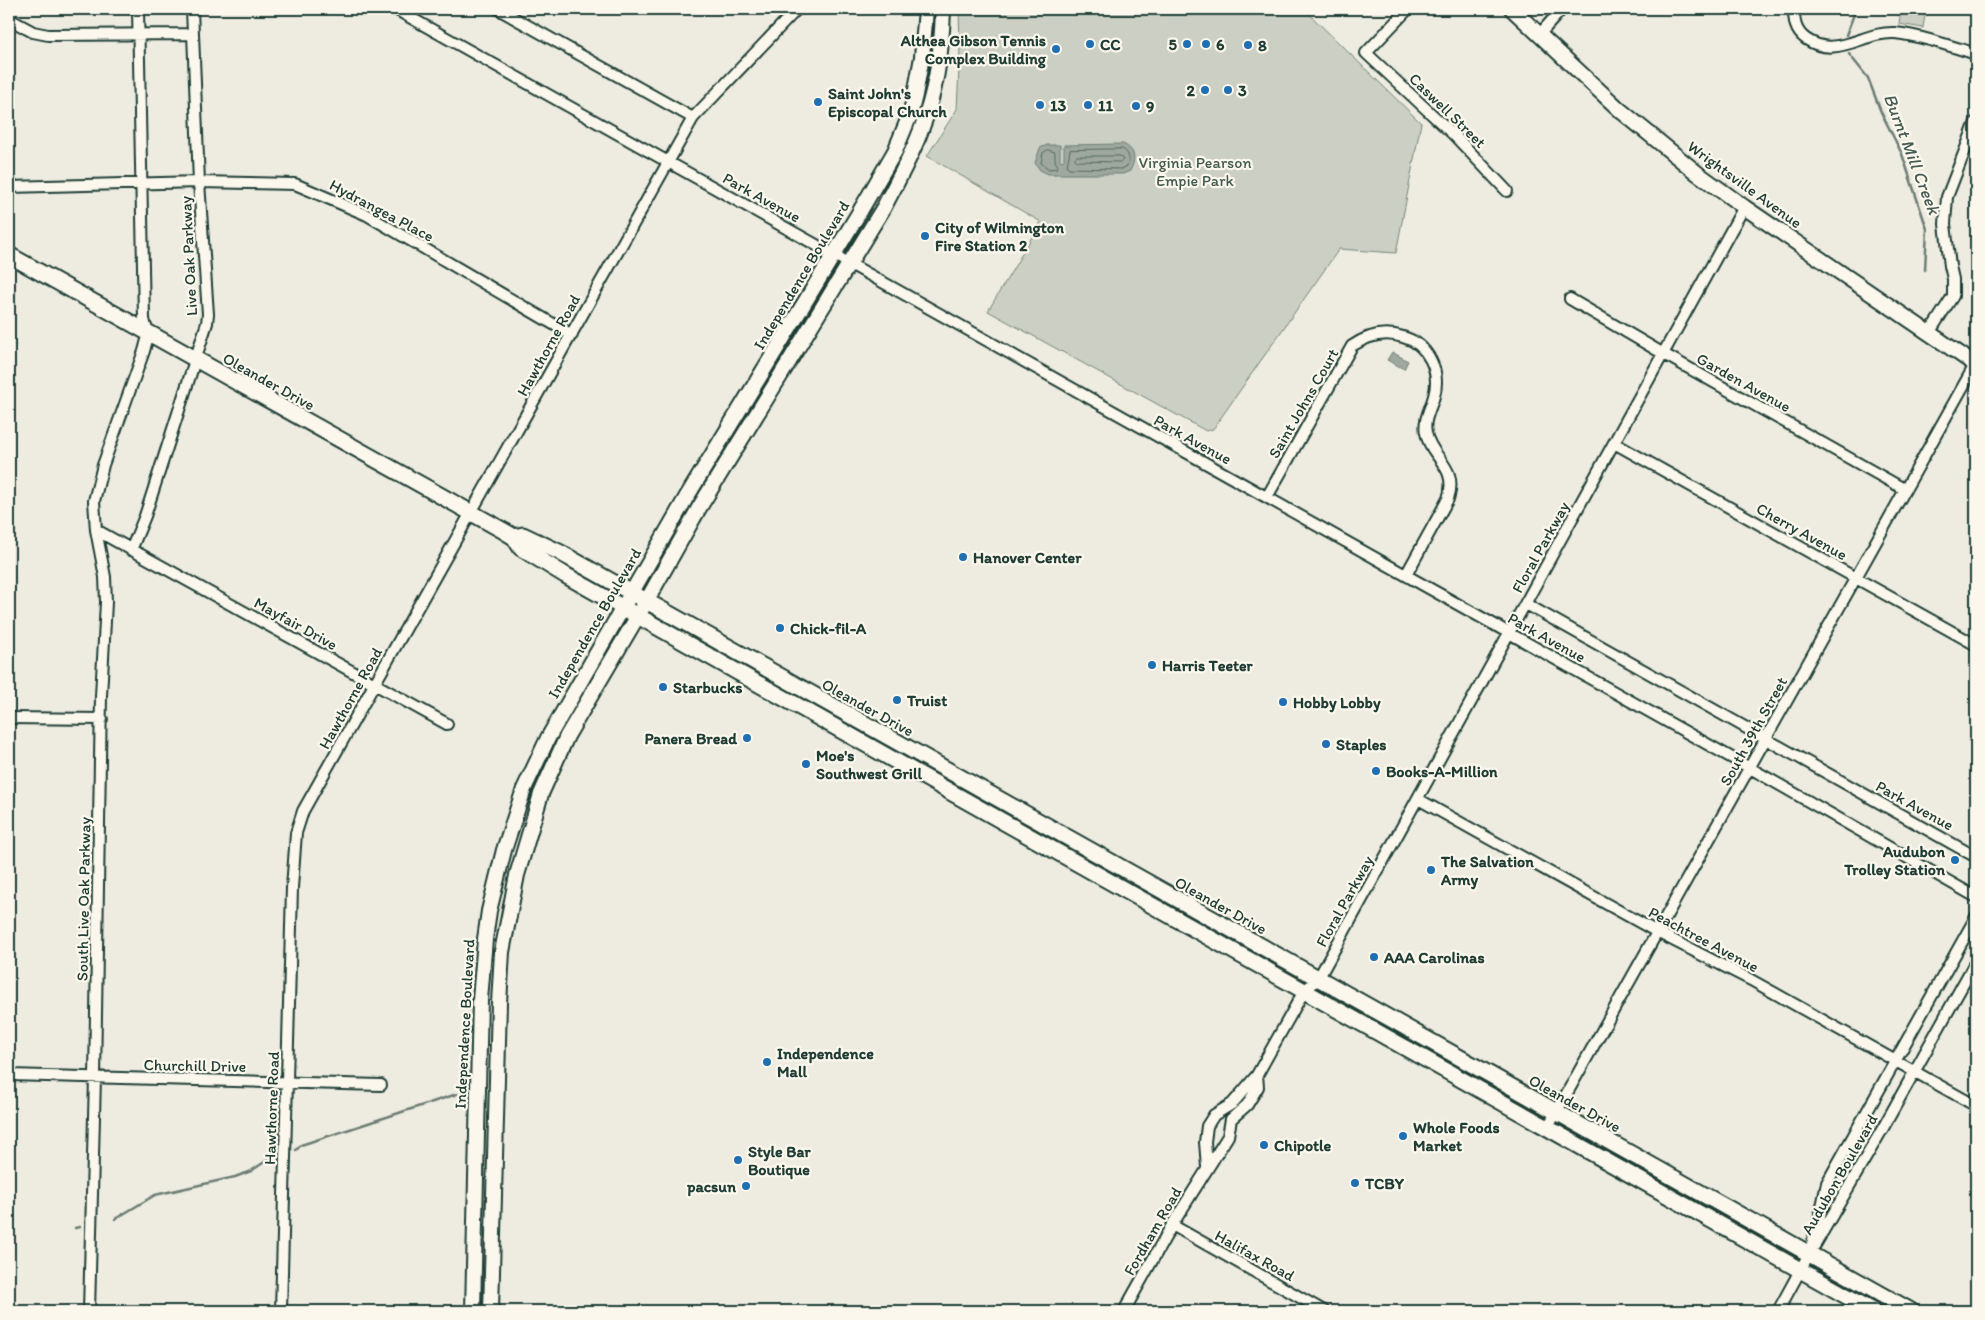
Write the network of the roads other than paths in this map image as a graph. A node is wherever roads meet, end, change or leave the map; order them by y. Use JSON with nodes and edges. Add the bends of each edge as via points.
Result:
{"nodes":[{"id":1,"x":138,"y":9,"type":"edge"},
{"id":2,"x":192,"y":9,"type":"edge"},
{"id":3,"x":395,"y":9,"type":"edge"},
{"id":4,"x":498,"y":9,"type":"edge"},
{"id":5,"x":797,"y":9,"type":"edge"},
{"id":6,"x":926,"y":9,"type":"edge"},
{"id":7,"x":943,"y":9,"type":"edge"},
{"id":8,"x":1408,"y":9,"type":"edge"},
{"id":9,"x":1512,"y":9,"type":"edge"},
{"id":10,"x":1562,"y":9,"type":"edge"},
{"id":11,"x":1794,"y":9,"type":"edge"},
{"id":12,"x":9,"y":19,"type":"edge"},
{"id":13,"x":193,"y":34,"type":"junction"},
{"id":14,"x":139,"y":35,"type":"junction"},
{"id":15,"x":1539,"y":35,"type":"junction"},
{"id":16,"x":1976,"y":54,"type":"edge"},
{"id":17,"x":693,"y":118,"type":"junction"},
{"id":18,"x":1976,"y":122,"type":"edge"},
{"id":19,"x":667,"y":161,"type":"junction"},
{"id":20,"x":200,"y":182,"type":"junction"},
{"id":21,"x":142,"y":184,"type":"junction"},
{"id":22,"x":9,"y":187,"type":"edge"},
{"id":23,"x":1507,"y":191,"type":"dead end"},
{"id":24,"x":1744,"y":207,"type":"junction"},
{"id":25,"x":833,"y":254,"type":"junction"},
{"id":26,"x":9,"y":255,"type":"edge"},
{"id":27,"x":849,"y":263,"type":"junction"},
{"id":28,"x":1570,"y":299,"type":"dead end"},
{"id":29,"x":147,"y":332,"type":"junction"},
{"id":30,"x":1929,"y":333,"type":"junction"},
{"id":31,"x":572,"y":335,"type":"junction"},
{"id":32,"x":1662,"y":353,"type":"junction"},
{"id":33,"x":196,"y":360,"type":"junction"},
{"id":34,"x":1976,"y":365,"type":"edge"},
{"id":35,"x":1614,"y":442,"type":"junction"},
{"id":36,"x":1904,"y":489,"type":"junction"},
{"id":37,"x":1267,"y":497,"type":"junction"},
{"id":38,"x":471,"y":512,"type":"junction"},
{"id":39,"x":96,"y":530,"type":"junction"},
{"id":40,"x":514,"y":537,"type":"junction"},
{"id":41,"x":131,"y":550,"type":"junction"},
{"id":42,"x":1406,"y":575,"type":"junction"},
{"id":43,"x":1855,"y":578,"type":"junction"},
{"id":44,"x":632,"y":593,"type":"junction"},
{"id":45,"x":646,"y":602,"type":"junction"},
{"id":46,"x":1526,"y":604,"type":"junction"},
{"id":47,"x":624,"y":607,"type":"junction"},
{"id":48,"x":638,"y":616,"type":"junction"},
{"id":49,"x":1510,"y":633,"type":"junction"},
{"id":50,"x":1976,"y":645,"type":"edge"},
{"id":51,"x":375,"y":684,"type":"junction"},
{"id":52,"x":9,"y":718,"type":"edge"},
{"id":53,"x":102,"y":719,"type":"junction"},
{"id":54,"x":447,"y":724,"type":"dead end"},
{"id":55,"x":1766,"y":738,"type":"junction"},
{"id":56,"x":1750,"y":768,"type":"junction"},
{"id":57,"x":1418,"y":799,"type":"junction"},
{"id":58,"x":1976,"y":857,"type":"edge"},
{"id":59,"x":1976,"y":897,"type":"edge"},
{"id":60,"x":1976,"y":917,"type":"edge"},
{"id":61,"x":1657,"y":932,"type":"junction"},
{"id":62,"x":1976,"y":961,"type":"edge"},
{"id":63,"x":1318,"y":979,"type":"junction"},
{"id":64,"x":1304,"y":990,"type":"junction"},
{"id":65,"x":480,"y":1000,"type":"junction"},
{"id":66,"x":1896,"y":1061,"type":"junction"},
{"id":67,"x":1914,"y":1071,"type":"junction"},
{"id":68,"x":9,"y":1075,"type":"edge"},
{"id":69,"x":1257,"y":1075,"type":"junction"},
{"id":70,"x":96,"y":1078,"type":"junction"},
{"id":71,"x":286,"y":1082,"type":"junction"},
{"id":72,"x":381,"y":1085,"type":"dead end"},
{"id":73,"x":497,"y":1096,"type":"junction"},
{"id":74,"x":1976,"y":1106,"type":"edge"},
{"id":75,"x":1557,"y":1112,"type":"junction"},
{"id":76,"x":1548,"y":1127,"type":"junction"},
{"id":77,"x":1208,"y":1166,"type":"junction"},
{"id":78,"x":1172,"y":1226,"type":"junction"},
{"id":79,"x":1809,"y":1254,"type":"junction"},
{"id":80,"x":1801,"y":1270,"type":"junction"},
{"id":81,"x":89,"y":1311,"type":"edge"},
{"id":82,"x":281,"y":1311,"type":"edge"},
{"id":83,"x":473,"y":1311,"type":"edge"},
{"id":84,"x":492,"y":1311,"type":"edge"},
{"id":85,"x":1124,"y":1311,"type":"edge"},
{"id":86,"x":1324,"y":1311,"type":"edge"},
{"id":87,"x":1778,"y":1311,"type":"edge"},
{"id":88,"x":1873,"y":1311,"type":"edge"},
{"id":89,"x":1911,"y":1311,"type":"edge"}],
"edges":[{"from":1,"to":14,"type":"street"},
{"from":2,"to":13,"type":"street","name":"Live Oak Parkway"},
{"from":3,"to":19,"type":"street","name":"Park Avenue"},
{"from":4,"to":17,"type":"street"},
{"from":5,"to":17,"type":"street","name":"Hawthorne Road"},
{"from":6,"to":25,"type":"main road","name":"Independence Boulevard","via":[[919,75],[903,132],[882,174]]},
{"from":7,"to":27,"type":"main road","name":"Independence Boulevard","via":[[938,67],[922,129],[892,192]]},
{"from":8,"to":23,"type":"street","name":"Caswell Street","via":[[1366,53]]},
{"from":9,"to":15,"type":"main road","name":"Wrightsville Avenue"},
{"from":10,"to":15,"type":"street"},
{"from":11,"to":16,"type":"street","via":[[1796,28],[1817,45],[1840,47],[1895,33]]},
{"from":12,"to":14,"type":"street","via":[[46,35]]},
{"from":13,"to":14,"type":"street"},
{"from":13,"to":20,"type":"street","name":"Live Oak Parkway"},
{"from":14,"to":21,"type":"street"},
{"from":15,"to":24,"type":"main road","name":"Wrightsville Avenue","via":[[1638,126]]},
{"from":17,"to":19,"type":"street","name":"Hawthorne Road"},
{"from":18,"to":30,"type":"street","via":[[1947,197],[1945,224],[1953,280],[1952,296]]},
{"from":19,"to":25,"type":"street","name":"Park Avenue"},
{"from":19,"to":31,"type":"street","name":"Hawthorne Road"},
{"from":20,"to":21,"type":"street","name":"Hydrangea Place"},
{"from":20,"to":31,"type":"street","name":"Hydrangea Place","via":[[295,184],[318,192],[367,215]]},
{"from":20,"to":33,"type":"street","name":"Live Oak Parkway","via":[[208,314]]},
{"from":21,"to":22,"type":"street","name":"Hydrangea Place"},
{"from":21,"to":29,"type":"street","via":[[144,319]]},
{"from":24,"to":30,"type":"main road","name":"Wrightsville Avenue"},
{"from":24,"to":32,"type":"street","name":"Floral Parkway"},
{"from":25,"to":27,"type":"street","name":"Park Avenue"},
{"from":25,"to":44,"type":"main road","name":"Independence Boulevard"},
{"from":26,"to":29,"type":"main road","name":"Oleander Drive"},
{"from":27,"to":37,"type":"street","name":"Park Avenue"},
{"from":27,"to":45,"type":"main road","name":"Independence Boulevard","via":[[699,508]]},
{"from":28,"to":32,"type":"street","name":"Garden Avenue"},
{"from":29,"to":33,"type":"main road","name":"Oleander Drive"},
{"from":29,"to":39,"type":"street","via":[[144,352],[98,484],[94,501]]},
{"from":30,"to":34,"type":"main road","name":"Wrightsville Avenue"},
{"from":31,"to":38,"type":"street","name":"Hawthorne Road"},
{"from":32,"to":35,"type":"street","name":"Floral Parkway"},
{"from":32,"to":36,"type":"street","name":"Garden Avenue"},
{"from":33,"to":38,"type":"main road","name":"Oleander Drive"},
{"from":33,"to":41,"type":"street","name":"Live Oak Parkway"},
{"from":34,"to":36,"type":"street","name":"South 39th Street"},
{"from":35,"to":43,"type":"street","name":"Cherry Avenue"},
{"from":35,"to":46,"type":"street","name":"Floral Parkway"},
{"from":36,"to":43,"type":"street","name":"South 39th Street"},
{"from":37,"to":42,"type":"street","name":"Park Avenue"},
{"from":37,"to":42,"type":"street","name":"Saint Johns Court","via":[[1352,346],[1383,334],[1412,340],[1426,353],[1434,369],[1436,391],[1425,430],[1431,446],[1447,468],[1450,485],[1448,499]]},
{"from":38,"to":40,"type":"main road","name":"Oleander Drive"},
{"from":38,"to":51,"type":"street","name":"Hawthorne Road"},
{"from":39,"to":41,"type":"street"},
{"from":39,"to":53,"type":"street","name":"South Live Oak Parkway","via":[[105,577]]},
{"from":40,"to":44,"type":"main road","name":"Oleander Drive","via":[[522,534]]},
{"from":40,"to":47,"type":"main road","name":"Oleander Drive","via":[[521,548]]},
{"from":41,"to":51,"type":"street","name":"Mayfair Drive"},
{"from":42,"to":49,"type":"street","name":"Park Avenue"},
{"from":43,"to":50,"type":"street","name":"Cherry Avenue"},
{"from":43,"to":55,"type":"street","name":"South 39th Street"},
{"from":44,"to":45,"type":"main road","name":"Oleander Drive"},
{"from":44,"to":47,"type":"main road","name":"Independence Boulevard"},
{"from":45,"to":48,"type":"main road","name":"Independence Boulevard"},
{"from":45,"to":63,"type":"main road","name":"Oleander Drive"},
{"from":46,"to":49,"type":"street","name":"Floral Parkway"},
{"from":46,"to":55,"type":"street","name":"Park Avenue"},
{"from":47,"to":48,"type":"main road","name":"Oleander Drive"},
{"from":47,"to":65,"type":"main road","name":"Independence Boulevard","via":[[548,738],[524,790],[504,850],[489,911]]},
{"from":48,"to":64,"type":"main road","name":"Oleander Drive"},
{"from":48,"to":73,"type":"main road","name":"Independence Boulevard","via":[[564,742],[542,794],[523,853],[502,952]]},
{"from":49,"to":56,"type":"street","name":"Park Avenue"},
{"from":49,"to":57,"type":"street","name":"Floral Parkway"},
{"from":51,"to":54,"type":"street","name":"Mayfair Drive"},
{"from":51,"to":71,"type":"street","name":"Hawthorne Road","via":[[303,811],[296,833]]},
{"from":52,"to":53,"type":"street"},
{"from":53,"to":70,"type":"street","name":"South Live Oak Parkway"},
{"from":55,"to":56,"type":"street","name":"South 39th Street"},
{"from":55,"to":58,"type":"street","name":"Park Avenue"},
{"from":56,"to":59,"type":"street","name":"Park Avenue"},
{"from":56,"to":61,"type":"street","name":"South 39th Street"},
{"from":57,"to":61,"type":"street","name":"Peachtree Avenue"},
{"from":57,"to":63,"type":"street","name":"Floral Parkway"},
{"from":60,"to":66,"type":"street","name":"Audubon Boulevard"},
{"from":61,"to":66,"type":"street","name":"Peachtree Avenue"},
{"from":61,"to":75,"type":"street","name":"South 39th Street"},
{"from":62,"to":67,"type":"street","name":"Audubon Boulevard"},
{"from":63,"to":64,"type":"street","name":"Fordham Road"},
{"from":63,"to":75,"type":"main road","name":"Oleander Drive"},
{"from":64,"to":69,"type":"street","name":"Fordham Road"},
{"from":64,"to":76,"type":"main road","name":"Oleander Drive"},
{"from":65,"to":73,"type":"main road","via":[[488,1084]]},
{"from":65,"to":83,"type":"main road","name":"Independence Boulevard"},
{"from":66,"to":67,"type":"street","name":"Peachtree Avenue"},
{"from":66,"to":79,"type":"street","name":"Audubon Boulevard","via":[[1827,1183]]},
{"from":67,"to":74,"type":"street","name":"Peachtree Avenue"},
{"from":67,"to":79,"type":"street","name":"Audubon Boulevard"},
{"from":68,"to":70,"type":"street","name":"Churchill Drive"},
{"from":69,"to":77,"type":"street","name":"Fordham Road","via":[[1258,1088],[1230,1119],[1228,1136]]},
{"from":69,"to":77,"type":"street","name":"Fordham Road","via":[[1232,1104],[1214,1115],[1207,1126]]},
{"from":70,"to":71,"type":"street","name":"Churchill Drive"},
{"from":70,"to":81,"type":"street","name":"South Live Oak Parkway"},
{"from":71,"to":72,"type":"street","name":"Churchill Drive"},
{"from":71,"to":82,"type":"street","name":"Hawthorne Road"},
{"from":73,"to":84,"type":"main road","name":"Independence Boulevard"},
{"from":75,"to":76,"type":"street","name":"South 39th Street"},
{"from":75,"to":79,"type":"main road","name":"Oleander Drive"},
{"from":76,"to":80,"type":"main road","name":"Oleander Drive"},
{"from":77,"to":78,"type":"street","name":"Fordham Road"},
{"from":78,"to":85,"type":"street","name":"Fordham Road"},
{"from":78,"to":86,"type":"street","name":"Halifax Road"},
{"from":79,"to":80,"type":"street"},
{"from":79,"to":89,"type":"main road","name":"Oleander Drive"},
{"from":80,"to":87,"type":"street"},
{"from":80,"to":88,"type":"main road","name":"Oleander Drive"}]}
